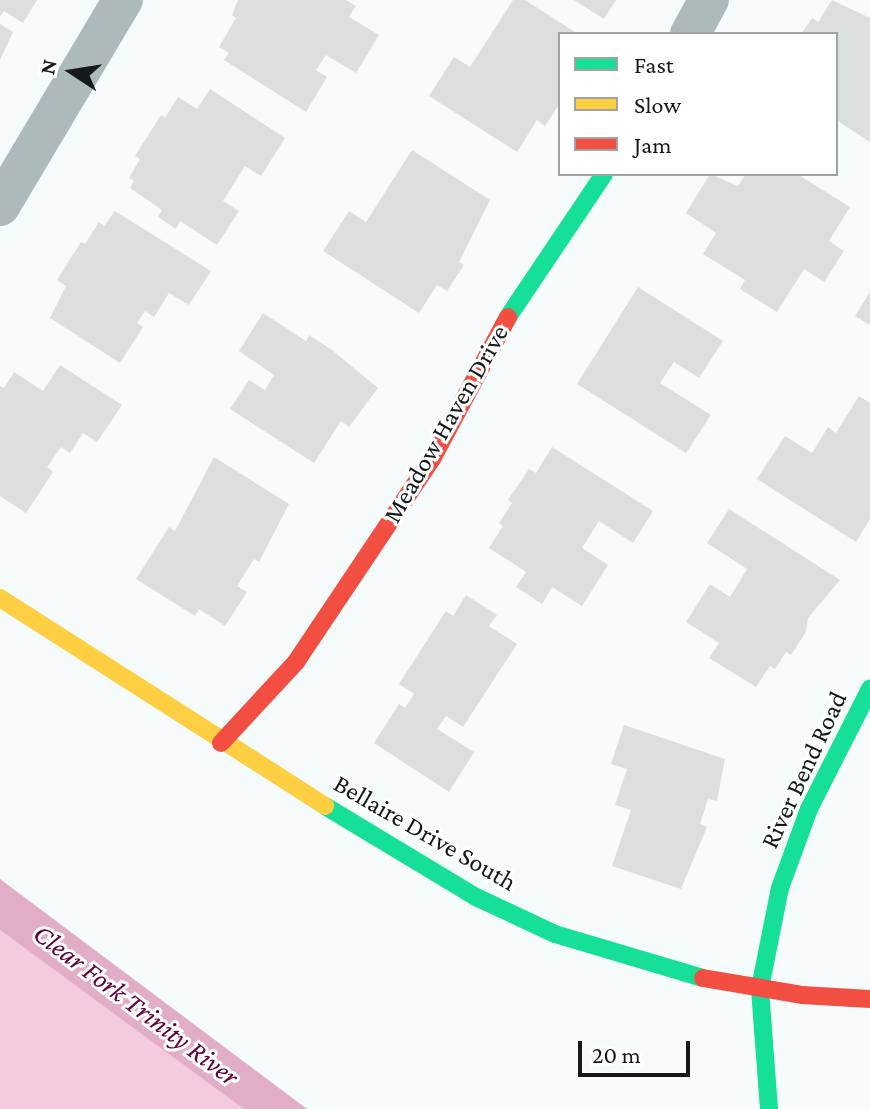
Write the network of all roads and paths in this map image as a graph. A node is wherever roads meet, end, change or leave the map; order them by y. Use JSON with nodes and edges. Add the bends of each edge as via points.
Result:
{"nodes":[{"id":1,"x":123,"y":0,"type":"edge"},
{"id":2,"x":709,"y":0,"type":"edge"},
{"id":3,"x":691,"y":32,"type":"edge"},
{"id":4,"x":603,"y":176,"type":"edge"},
{"id":5,"x":0,"y":206,"type":"edge"},
{"id":6,"x":0,"y":598,"type":"edge"},
{"id":7,"x":870,"y":689,"type":"edge"},
{"id":8,"x":221,"y":743,"type":"junction"},
{"id":9,"x":760,"y":988,"type":"junction"},
{"id":10,"x":870,"y":999,"type":"edge"},
{"id":11,"x":769,"y":1109,"type":"edge"}],
"edges":[{"from":1,"to":5,"type":"street"},
{"from":2,"to":3,"type":"street"},
{"from":4,"to":8,"type":"street","name":"Meadow Haven Drive","via":[[501,328],[432,459],[304,650]]},
{"from":6,"to":8,"type":"street","name":"Bellaire Drive South"},
{"from":7,"to":9,"type":"street","name":"River Bend Road","via":[[809,809],[780,888]]},
{"from":8,"to":9,"type":"street","name":"Bellaire Drive South","via":[[476,897],[542,928],[686,975]]},
{"from":9,"to":10,"type":"street","name":"Bellaire Drive South"},
{"from":9,"to":11,"type":"street","name":"River Bend Road"}]}
